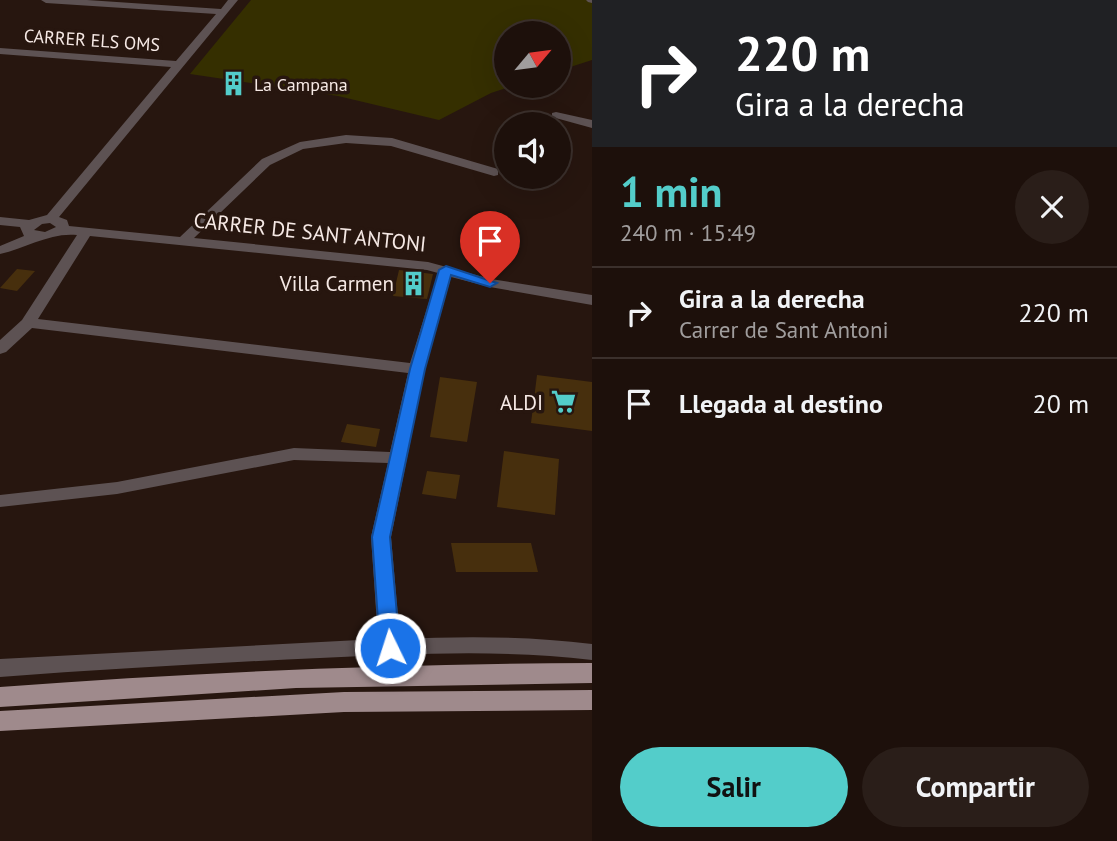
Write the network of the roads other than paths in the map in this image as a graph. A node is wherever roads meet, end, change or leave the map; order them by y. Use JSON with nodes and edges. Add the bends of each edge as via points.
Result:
{"nodes":[{"id":1,"x":46,"y":0,"type":"edge"},
{"id":2,"x":233,"y":0,"type":"edge"},
{"id":3,"x":223,"y":12,"type":"junction"},
{"id":4,"x":0,"y":51,"type":"edge"},
{"id":5,"x":181,"y":65,"type":"junction"},
{"id":6,"x":571,"y":119,"type":"edge"},
{"id":7,"x":592,"y":124,"type":"edge"},
{"id":8,"x":494,"y":172,"type":"edge"},
{"id":9,"x":51,"y":219,"type":"junction"},
{"id":10,"x":0,"y":221,"type":"edge"},
{"id":11,"x":63,"y":229,"type":"junction"},
{"id":12,"x":32,"y":230,"type":"junction"},
{"id":13,"x":86,"y":232,"type":"junction"},
{"id":14,"x":185,"y":239,"type":"junction"},
{"id":15,"x":0,"y":250,"type":"edge"},
{"id":16,"x":446,"y":270,"type":"junction"},
{"id":17,"x":592,"y":300,"type":"edge"},
{"id":18,"x":27,"y":323,"type":"junction"},
{"id":19,"x":0,"y":349,"type":"edge"},
{"id":20,"x":417,"y":369,"type":"junction"},
{"id":21,"x":398,"y":458,"type":"junction"},
{"id":22,"x":0,"y":501,"type":"edge"},
{"id":23,"x":390,"y":648,"type":"junction"},
{"id":24,"x":592,"y":652,"type":"edge"},
{"id":25,"x":0,"y":668,"type":"edge"},
{"id":26,"x":592,"y":673,"type":"edge"},
{"id":27,"x":0,"y":697,"type":"edge"},
{"id":28,"x":592,"y":700,"type":"edge"},
{"id":29,"x":0,"y":721,"type":"edge"}],
"edges":[{"from":1,"to":3,"type":"street"},
{"from":2,"to":3,"type":"street"},
{"from":3,"to":5,"type":"street"},
{"from":4,"to":5,"type":"street","name":"CARRER ELS OMS"},
{"from":5,"to":9,"type":"street"},
{"from":6,"to":7,"type":"street"},
{"from":8,"to":14,"type":"street","via":[[392,142],[346,139],[300,146],[265,162]]},
{"from":9,"to":11,"type":"street","via":[[60,221]]},
{"from":9,"to":12,"type":"street"},
{"from":10,"to":12,"type":"street"},
{"from":11,"to":12,"type":"street","via":[[51,235]]},
{"from":11,"to":13,"type":"street","name":"CARRER DE SANT ANTONI"},
{"from":12,"to":15,"type":"street","via":[[19,245]]},
{"from":13,"to":14,"type":"street","name":"CARRER DE SANT ANTONI"},
{"from":13,"to":18,"type":"street"},
{"from":14,"to":16,"type":"street","name":"CARRER DE SANT ANTONI"},
{"from":16,"to":17,"type":"street","name":"CARRER DE SANT ANTONI","via":[[490,283]]},
{"from":16,"to":20,"type":"street"},
{"from":18,"to":19,"type":"street"},
{"from":18,"to":20,"type":"street"},
{"from":20,"to":21,"type":"street"},
{"from":21,"to":22,"type":"street","via":[[294,454],[117,488]]},
{"from":21,"to":23,"type":"street","via":[[381,537]]},
{"from":23,"to":24,"type":"street","via":[[552,646]]},
{"from":23,"to":25,"type":"street"},
{"from":26,"to":27,"type":"main road","via":[[422,673]]},
{"from":28,"to":29,"type":"main road","via":[[344,702]]}]}
